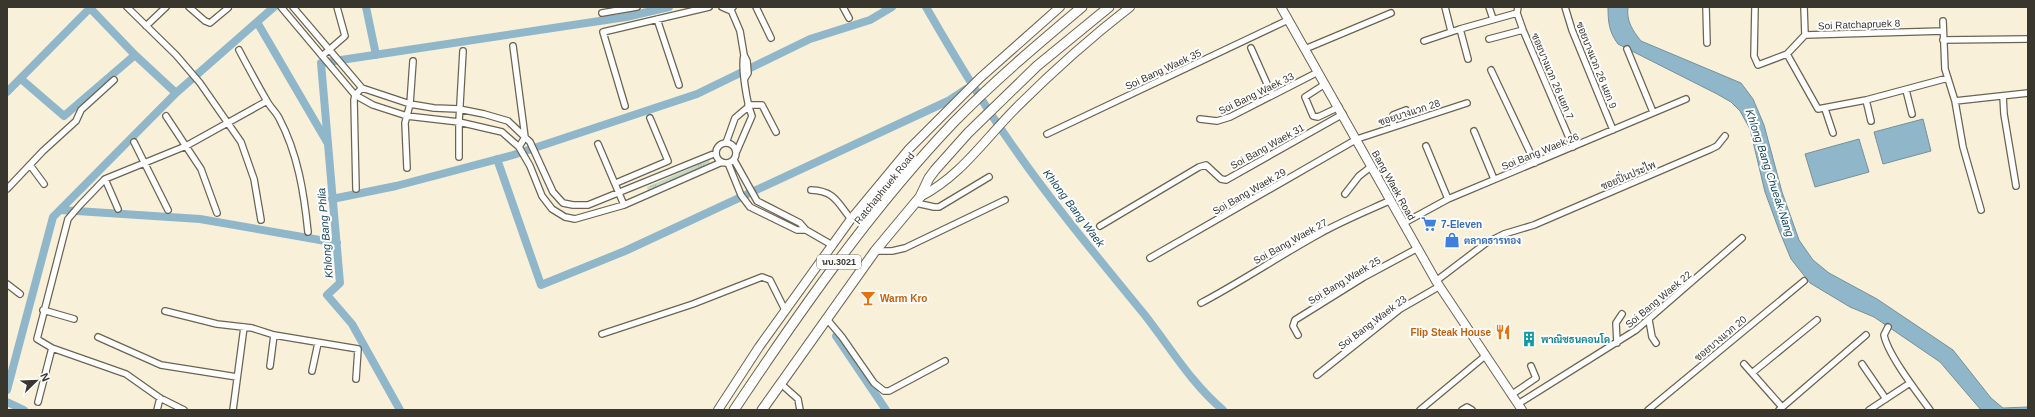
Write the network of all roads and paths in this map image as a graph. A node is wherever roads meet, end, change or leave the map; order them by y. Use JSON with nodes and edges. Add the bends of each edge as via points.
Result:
{"nodes":[{"id":1,"x":128,"y":7,"type":"edge"},
{"id":2,"x":166,"y":7,"type":"edge"},
{"id":3,"x":189,"y":7,"type":"edge"},
{"id":4,"x":281,"y":7,"type":"edge"},
{"id":5,"x":293,"y":7,"type":"edge"},
{"id":6,"x":337,"y":7,"type":"edge"},
{"id":7,"x":637,"y":7,"type":"edge"},
{"id":8,"x":709,"y":7,"type":"edge"},
{"id":9,"x":722,"y":7,"type":"edge"},
{"id":10,"x":756,"y":7,"type":"edge"},
{"id":11,"x":843,"y":7,"type":"edge"},
{"id":12,"x":1060,"y":7,"type":"edge"},
{"id":13,"x":1082,"y":7,"type":"edge"},
{"id":14,"x":1109,"y":7,"type":"edge"},
{"id":15,"x":1130,"y":7,"type":"edge"},
{"id":16,"x":1281,"y":7,"type":"edge"},
{"id":17,"x":1445,"y":7,"type":"edge"},
{"id":18,"x":1489,"y":7,"type":"edge"},
{"id":19,"x":1565,"y":7,"type":"edge"},
{"id":20,"x":1706,"y":7,"type":"edge"},
{"id":21,"x":1755,"y":7,"type":"edge"},
{"id":22,"x":1804,"y":7,"type":"edge"},
{"id":23,"x":228,"y":8,"type":"dead end"},
{"id":24,"x":732,"y":8,"type":"edge"},
{"id":25,"x":1517,"y":10,"type":"edge"},
{"id":26,"x":602,"y":13,"type":"dead end"},
{"id":27,"x":1391,"y":13,"type":"dead end"},
{"id":28,"x":849,"y":18,"type":"dead end"},
{"id":29,"x":657,"y":19,"type":"junction"},
{"id":30,"x":1493,"y":19,"type":"junction"},
{"id":31,"x":1288,"y":20,"type":"junction"},
{"id":32,"x":1942,"y":21,"type":"dead end"},
{"id":33,"x":146,"y":26,"type":"junction"},
{"id":34,"x":1460,"y":28,"type":"junction"},
{"id":35,"x":1524,"y":30,"type":"junction"},
{"id":36,"x":1943,"y":31,"type":"junction"},
{"id":37,"x":1451,"y":32,"type":"junction"},
{"id":38,"x":1805,"y":35,"type":"junction"},
{"id":39,"x":771,"y":38,"type":"dead end"},
{"id":40,"x":1489,"y":39,"type":"dead end"},
{"id":41,"x":2028,"y":39,"type":"edge"},
{"id":42,"x":1943,"y":40,"type":"junction"},
{"id":43,"x":1424,"y":41,"type":"dead end"},
{"id":44,"x":1707,"y":43,"type":"dead end"},
{"id":45,"x":513,"y":46,"type":"dead end"},
{"id":46,"x":1251,"y":48,"type":"dead end"},
{"id":47,"x":1304,"y":49,"type":"junction"},
{"id":48,"x":1627,"y":49,"type":"dead end"},
{"id":49,"x":239,"y":50,"type":"dead end"},
{"id":50,"x":329,"y":50,"type":"junction"},
{"id":51,"x":463,"y":51,"type":"dead end"},
{"id":52,"x":1787,"y":54,"type":"junction"},
{"id":53,"x":324,"y":58,"type":"junction"},
{"id":54,"x":1468,"y":59,"type":"dead end"},
{"id":55,"x":412,"y":61,"type":"dead end"},
{"id":56,"x":1491,"y":70,"type":"dead end"},
{"id":57,"x":1318,"y":72,"type":"junction"},
{"id":58,"x":1948,"y":78,"type":"junction"},
{"id":59,"x":114,"y":80,"type":"dead end"},
{"id":60,"x":1325,"y":84,"type":"junction"},
{"id":61,"x":679,"y":85,"type":"dead end"},
{"id":62,"x":362,"y":88,"type":"junction"},
{"id":63,"x":1906,"y":90,"type":"junction"},
{"id":64,"x":2028,"y":93,"type":"edge"},
{"id":65,"x":355,"y":95,"type":"junction"},
{"id":66,"x":1272,"y":95,"type":"junction"},
{"id":67,"x":2003,"y":96,"type":"junction"},
{"id":68,"x":1686,"y":98,"type":"dead end"},
{"id":69,"x":1866,"y":100,"type":"junction"},
{"id":70,"x":267,"y":101,"type":"junction"},
{"id":71,"x":1955,"y":101,"type":"junction"},
{"id":72,"x":1467,"y":103,"type":"dead end"},
{"id":73,"x":410,"y":104,"type":"junction"},
{"id":74,"x":624,"y":106,"type":"dead end"},
{"id":75,"x":748,"y":106,"type":"junction"},
{"id":76,"x":459,"y":109,"type":"junction"},
{"id":77,"x":1826,"y":109,"type":"junction"},
{"id":78,"x":1406,"y":110,"type":"dead end"},
{"id":79,"x":1341,"y":111,"type":"junction"},
{"id":80,"x":1653,"y":112,"type":"junction"},
{"id":81,"x":1912,"y":114,"type":"dead end"},
{"id":82,"x":166,"y":116,"type":"dead end"},
{"id":83,"x":407,"y":116,"type":"junction"},
{"id":84,"x":650,"y":118,"type":"dead end"},
{"id":85,"x":1200,"y":119,"type":"dead end"},
{"id":86,"x":1871,"y":121,"type":"dead end"},
{"id":87,"x":227,"y":122,"type":"junction"},
{"id":88,"x":459,"y":122,"type":"junction"},
{"id":89,"x":1393,"y":127,"type":"junction"},
{"id":90,"x":1613,"y":130,"type":"junction"},
{"id":91,"x":1474,"y":131,"type":"dead end"},
{"id":92,"x":776,"y":132,"type":"dead end"},
{"id":93,"x":1833,"y":133,"type":"dead end"},
{"id":94,"x":1047,"y":134,"type":"dead end"},
{"id":95,"x":1725,"y":136,"type":"dead end"},
{"id":96,"x":525,"y":137,"type":"junction"},
{"id":97,"x":1357,"y":139,"type":"junction"},
{"id":98,"x":134,"y":142,"type":"dead end"},
{"id":99,"x":726,"y":143,"type":"junction"},
{"id":100,"x":598,"y":144,"type":"dead end"},
{"id":101,"x":186,"y":146,"type":"junction"},
{"id":102,"x":1426,"y":146,"type":"dead end"},
{"id":103,"x":519,"y":147,"type":"junction"},
{"id":104,"x":1573,"y":147,"type":"junction"},
{"id":105,"x":716,"y":153,"type":"junction"},
{"id":106,"x":736,"y":153,"type":"junction"},
{"id":107,"x":459,"y":157,"type":"dead end"},
{"id":108,"x":734,"y":160,"type":"junction"},
{"id":109,"x":725,"y":162,"type":"junction"},
{"id":110,"x":1534,"y":163,"type":"junction"},
{"id":111,"x":146,"y":164,"type":"junction"},
{"id":112,"x":30,"y":165,"type":"junction"},
{"id":113,"x":1372,"y":166,"type":"junction"},
{"id":114,"x":407,"y":168,"type":"dead end"},
{"id":115,"x":989,"y":177,"type":"dead end"},
{"id":116,"x":106,"y":179,"type":"junction"},
{"id":117,"x":1494,"y":179,"type":"junction"},
{"id":118,"x":44,"y":184,"type":"dead end"},
{"id":119,"x":616,"y":184,"type":"junction"},
{"id":120,"x":2016,"y":186,"type":"dead end"},
{"id":121,"x":7,"y":189,"type":"edge"},
{"id":122,"x":356,"y":189,"type":"dead end"},
{"id":123,"x":811,"y":190,"type":"dead end"},
{"id":124,"x":620,"y":194,"type":"junction"},
{"id":125,"x":1345,"y":194,"type":"dead end"},
{"id":126,"x":1448,"y":199,"type":"junction"},
{"id":127,"x":918,"y":200,"type":"junction"},
{"id":128,"x":1005,"y":200,"type":"dead end"},
{"id":129,"x":1390,"y":200,"type":"junction"},
{"id":130,"x":624,"y":205,"type":"junction"},
{"id":131,"x":118,"y":209,"type":"dead end"},
{"id":132,"x":168,"y":210,"type":"dead end"},
{"id":133,"x":1981,"y":210,"type":"dead end"},
{"id":134,"x":217,"y":213,"type":"dead end"},
{"id":135,"x":851,"y":219,"type":"junction"},
{"id":136,"x":261,"y":220,"type":"dead end"},
{"id":137,"x":1404,"y":223,"type":"junction"},
{"id":138,"x":1100,"y":226,"type":"dead end"},
{"id":139,"x":806,"y":230,"type":"junction"},
{"id":140,"x":308,"y":232,"type":"dead end"},
{"id":141,"x":1742,"y":238,"type":"dead end"},
{"id":142,"x":832,"y":245,"type":"junction"},
{"id":143,"x":1418,"y":248,"type":"junction"},
{"id":144,"x":875,"y":251,"type":"junction"},
{"id":145,"x":1150,"y":258,"type":"dead end"},
{"id":146,"x":1804,"y":281,"type":"dead end"},
{"id":147,"x":7,"y":284,"type":"edge"},
{"id":148,"x":1438,"y":284,"type":"junction"},
{"id":149,"x":20,"y":294,"type":"dead end"},
{"id":150,"x":1201,"y":303,"type":"dead end"},
{"id":151,"x":43,"y":310,"type":"junction"},
{"id":152,"x":785,"y":310,"type":"junction"},
{"id":153,"x":165,"y":311,"type":"dead end"},
{"id":154,"x":1622,"y":314,"type":"dead end"},
{"id":155,"x":826,"y":318,"type":"junction"},
{"id":156,"x":74,"y":319,"type":"dead end"},
{"id":157,"x":1649,"y":320,"type":"junction"},
{"id":158,"x":1817,"y":320,"type":"dead end"},
{"id":159,"x":244,"y":327,"type":"junction"},
{"id":160,"x":1888,"y":327,"type":"dead end"},
{"id":161,"x":602,"y":334,"type":"dead end"},
{"id":162,"x":274,"y":335,"type":"junction"},
{"id":163,"x":1298,"y":335,"type":"dead end"},
{"id":164,"x":1866,"y":335,"type":"dead end"},
{"id":165,"x":98,"y":337,"type":"dead end"},
{"id":166,"x":318,"y":343,"type":"junction"},
{"id":167,"x":1617,"y":343,"type":"junction"},
{"id":168,"x":1656,"y":343,"type":"dead end"},
{"id":169,"x":52,"y":348,"type":"junction"},
{"id":170,"x":1485,"y":356,"type":"junction"},
{"id":171,"x":945,"y":361,"type":"dead end"},
{"id":172,"x":1744,"y":364,"type":"dead end"},
{"id":173,"x":1862,"y":364,"type":"dead end"},
{"id":174,"x":270,"y":366,"type":"dead end"},
{"id":175,"x":1531,"y":366,"type":"dead end"},
{"id":176,"x":312,"y":371,"type":"dead end"},
{"id":177,"x":1752,"y":373,"type":"junction"},
{"id":178,"x":1318,"y":375,"type":"dead end"},
{"id":179,"x":237,"y":377,"type":"junction"},
{"id":180,"x":356,"y":379,"type":"dead end"},
{"id":181,"x":780,"y":383,"type":"junction"},
{"id":182,"x":1910,"y":383,"type":"junction"},
{"id":183,"x":1511,"y":395,"type":"junction"},
{"id":184,"x":160,"y":398,"type":"junction"},
{"id":185,"x":1886,"y":399,"type":"junction"},
{"id":186,"x":38,"y":402,"type":"dead end"},
{"id":187,"x":1520,"y":407,"type":"edge"},
{"id":188,"x":1780,"y":409,"type":"edge"},
{"id":189,"x":157,"y":410,"type":"edge"},
{"id":190,"x":184,"y":410,"type":"edge"},
{"id":191,"x":233,"y":410,"type":"edge"},
{"id":192,"x":718,"y":410,"type":"edge"},
{"id":193,"x":734,"y":410,"type":"edge"},
{"id":194,"x":762,"y":410,"type":"edge"},
{"id":195,"x":800,"y":410,"type":"edge"},
{"id":196,"x":1420,"y":410,"type":"edge"},
{"id":197,"x":1462,"y":410,"type":"edge"},
{"id":198,"x":1472,"y":410,"type":"edge"},
{"id":199,"x":1648,"y":410,"type":"edge"},
{"id":200,"x":1869,"y":410,"type":"edge"},
{"id":201,"x":1930,"y":410,"type":"edge"}],
"edges":[{"from":1,"to":33,"type":"street"},
{"from":2,"to":33,"type":"street"},
{"from":3,"to":23,"type":"street","via":[[210,23]]},
{"from":4,"to":53,"type":"street"},
{"from":5,"to":50,"type":"street"},
{"from":6,"to":50,"type":"street","via":[[345,36]]},
{"from":7,"to":26,"type":"street"},
{"from":8,"to":29,"type":"street"},
{"from":9,"to":24,"type":"street","via":[[726,10]]},
{"from":10,"to":39,"type":"street"},
{"from":11,"to":28,"type":"street"},
{"from":12,"to":135,"type":"main road","name":"Ratchaphruek Road","number":"นบ.3021","via":[[958,100],[910,149]]},
{"from":13,"to":193,"type":"main road","name":"Ratchaphruek Road","number":"นบ.3021","via":[[1015,64],[954,122],[922,158],[805,306]]},
{"from":14,"to":127,"type":"main road","number":"นบ.3021","via":[[1037,66],[968,133],[929,178]]},
{"from":15,"to":127,"type":"main road","number":"นบ.3021","via":[[1015,109],[945,183]]},
{"from":16,"to":31,"type":"main road","name":"Bang Waek Road"},
{"from":17,"to":37,"type":"street"},
{"from":18,"to":30,"type":"street"},
{"from":19,"to":90,"type":"street","name":"ซอยบางแวก 26 แยก 9"},
{"from":20,"to":44,"type":"street"},
{"from":21,"to":52,"type":"street","via":[[1754,56],[1758,65]]},
{"from":22,"to":38,"type":"street","name":"Soi Ratchapruek 8"},
{"from":24,"to":75,"type":"street","via":[[740,31],[744,55],[742,62]]},
{"from":25,"to":30,"type":"street","name":"ซอยบางแวก 26 แยก 7"},
{"from":25,"to":35,"type":"street","name":"ซอยบางแวก 26 แยก 7"},
{"from":27,"to":47,"type":"street"},
{"from":29,"to":61,"type":"street"},
{"from":29,"to":74,"type":"street","via":[[603,32]]},
{"from":30,"to":34,"type":"street","name":"ซอยบางแวก 26 แยก 7"},
{"from":31,"to":47,"type":"main road","name":"Bang Waek Road"},
{"from":31,"to":94,"type":"street","name":"Soi Bang Waek 35"},
{"from":32,"to":36,"type":"street"},
{"from":33,"to":87,"type":"street","via":[[200,83]]},
{"from":34,"to":37,"type":"street","name":"ซอยบางแวก 26 แยก 7"},
{"from":34,"to":54,"type":"street"},
{"from":35,"to":40,"type":"street"},
{"from":35,"to":104,"type":"street","name":"ซอยบางแวก 26 แยก 7"},
{"from":36,"to":38,"type":"street","name":"Soi Ratchapruek 8"},
{"from":36,"to":42,"type":"street"},
{"from":37,"to":43,"type":"street","name":"ซอยบางแวก 26 แยก 7"},
{"from":38,"to":52,"type":"street"},
{"from":41,"to":42,"type":"street"},
{"from":42,"to":58,"type":"street"},
{"from":45,"to":96,"type":"street"},
{"from":46,"to":66,"type":"street"},
{"from":47,"to":57,"type":"main road","name":"Bang Waek Road"},
{"from":48,"to":80,"type":"street"},
{"from":49,"to":70,"type":"street"},
{"from":50,"to":53,"type":"street"},
{"from":50,"to":62,"type":"street"},
{"from":51,"to":76,"type":"street"},
{"from":52,"to":77,"type":"street","via":[[1818,109]]},
{"from":53,"to":65,"type":"street"},
{"from":55,"to":73,"type":"street"},
{"from":56,"to":110,"type":"street"},
{"from":57,"to":60,"type":"main road","name":"Bang Waek Road"},
{"from":57,"to":66,"type":"street","name":"Soi Bang Waek 33"},
{"from":58,"to":63,"type":"street"},
{"from":58,"to":71,"type":"street"},
{"from":59,"to":112,"type":"street","via":[[81,110],[76,121]]},
{"from":60,"to":79,"type":"main road","name":"Bang Waek Road"},
{"from":60,"to":79,"type":"street","via":[[1304,97],[1313,116]]},
{"from":62,"to":65,"type":"street"},
{"from":62,"to":73,"type":"street"},
{"from":63,"to":69,"type":"street"},
{"from":63,"to":81,"type":"street"},
{"from":64,"to":67,"type":"street"},
{"from":65,"to":83,"type":"street","via":[[373,105]]},
{"from":65,"to":122,"type":"street"},
{"from":66,"to":85,"type":"street","name":"Soi Bang Waek 33","via":[[1223,120],[1212,122]]},
{"from":67,"to":71,"type":"street"},
{"from":67,"to":120,"type":"street"},
{"from":68,"to":80,"type":"street","name":"Soi Bang Waek 26"},
{"from":69,"to":77,"type":"street"},
{"from":69,"to":86,"type":"street"},
{"from":70,"to":87,"type":"street"},
{"from":70,"to":140,"type":"street","via":[[278,117],[296,161],[304,191]]},
{"from":71,"to":133,"type":"street","via":[[1963,146]]},
{"from":72,"to":89,"type":"street","name":"ซอยบางแวก 28"},
{"from":73,"to":76,"type":"street"},
{"from":73,"to":83,"type":"street"},
{"from":75,"to":92,"type":"street","via":[[762,105]]},
{"from":75,"to":99,"type":"street","via":[[735,118]]},
{"from":75,"to":106,"type":"street","via":[[752,116]]},
{"from":76,"to":88,"type":"street"},
{"from":76,"to":96,"type":"street","via":[[508,121]]},
{"from":77,"to":93,"type":"street"},
{"from":78,"to":89,"type":"street","via":[[1392,115]]},
{"from":79,"to":97,"type":"main road","name":"Bang Waek Road"},
{"from":79,"to":138,"type":"street","name":"Soi Bang Waek 31","via":[[1226,180],[1221,180],[1206,165],[1199,166]]},
{"from":80,"to":90,"type":"street","name":"Soi Bang Waek 26"},
{"from":82,"to":101,"type":"street"},
{"from":83,"to":88,"type":"street"},
{"from":83,"to":114,"type":"street"},
{"from":84,"to":119,"type":"street","via":[[668,161]]},
{"from":87,"to":101,"type":"street"},
{"from":87,"to":136,"type":"street","via":[[241,142],[249,162]]},
{"from":88,"to":103,"type":"street","via":[[502,132]]},
{"from":88,"to":107,"type":"street"},
{"from":89,"to":97,"type":"street","name":"ซอยบางแวก 28"},
{"from":90,"to":104,"type":"street","name":"Soi Bang Waek 26"},
{"from":91,"to":117,"type":"street"},
{"from":95,"to":148,"type":"street","name":"ซอยปิ่นประไพ","via":[[1718,146],[1486,243]]},
{"from":96,"to":103,"type":"street"},
{"from":96,"to":124,"type":"street","via":[[530,142],[553,192],[563,202],[573,206],[588,205]]},
{"from":97,"to":113,"type":"main road","name":"Bang Waek Road"},
{"from":97,"to":145,"type":"street","name":"Soi Bang Waek 29"},
{"from":98,"to":111,"type":"street"},
{"from":99,"to":105,"type":"street","via":[[720,144]]},
{"from":99,"to":106,"type":"street","via":[[732,145]]},
{"from":100,"to":119,"type":"street"},
{"from":101,"to":111,"type":"street"},
{"from":101,"to":134,"type":"street","via":[[201,169]]},
{"from":102,"to":126,"type":"street"},
{"from":103,"to":130,"type":"street","via":[[542,196],[552,209],[566,217],[576,219]]},
{"from":104,"to":110,"type":"street","name":"Soi Bang Waek 26"},
{"from":105,"to":109,"type":"street","via":[[718,159]]},
{"from":105,"to":124,"type":"street"},
{"from":106,"to":108,"type":"street"},
{"from":108,"to":109,"type":"street"},
{"from":108,"to":139,"type":"street","via":[[757,201],[800,223]]},
{"from":109,"to":130,"type":"street"},
{"from":109,"to":139,"type":"street","via":[[750,207],[797,230]]},
{"from":110,"to":117,"type":"street","name":"Soi Bang Waek 26"},
{"from":111,"to":116,"type":"street"},
{"from":111,"to":132,"type":"street"},
{"from":112,"to":118,"type":"street"},
{"from":112,"to":121,"type":"street"},
{"from":113,"to":125,"type":"street","via":[[1359,176]]},
{"from":113,"to":129,"type":"main road","name":"Bang Waek Road"},
{"from":115,"to":127,"type":"street","via":[[939,207]]},
{"from":116,"to":131,"type":"street"},
{"from":116,"to":151,"type":"street","via":[[68,219]]},
{"from":117,"to":126,"type":"street","name":"Soi Bang Waek 26"},
{"from":119,"to":124,"type":"street"},
{"from":123,"to":135,"type":"street","via":[[830,193]]},
{"from":124,"to":130,"type":"street"},
{"from":126,"to":137,"type":"street","name":"Soi Bang Waek 26"},
{"from":127,"to":144,"type":"main road","number":"นบ.3021"},
{"from":128,"to":144,"type":"street","via":[[905,248]]},
{"from":129,"to":137,"type":"main road","name":"Bang Waek Road"},
{"from":129,"to":150,"type":"street","name":"Soi Bang Waek 27","via":[[1321,233]]},
{"from":135,"to":142,"type":"main road","name":"Ratchaphruek Road","number":"นบ.3021"},
{"from":137,"to":143,"type":"main road","name":"Bang Waek Road"},
{"from":139,"to":142,"type":"street"},
{"from":141,"to":157,"type":"street","name":"Soi Bang Waek 22"},
{"from":142,"to":152,"type":"main road","name":"Ratchaphruek Road","number":"นบ.3021"},
{"from":143,"to":148,"type":"main road","name":"Bang Waek Road"},
{"from":143,"to":163,"type":"street","name":"Soi Bang Waek 25","via":[[1364,277],[1295,320],[1293,326]]},
{"from":144,"to":155,"type":"main road","number":"นบ.3021"},
{"from":146,"to":199,"type":"street","name":"ซอยบางแวก 20"},
{"from":147,"to":149,"type":"street"},
{"from":148,"to":170,"type":"main road","name":"Bang Waek Road"},
{"from":148,"to":178,"type":"street","name":"Soi Bang Waek 23","via":[[1400,309]]},
{"from":151,"to":156,"type":"street"},
{"from":151,"to":169,"type":"street","via":[[37,339]]},
{"from":152,"to":161,"type":"street","via":[[770,280],[762,277],[693,304]]},
{"from":152,"to":192,"type":"main road","name":"Ratchaphruek Road","number":"นบ.3021"},
{"from":153,"to":159,"type":"street","via":[[217,324]]},
{"from":154,"to":167,"type":"street","via":[[1616,323]]},
{"from":155,"to":171,"type":"street","via":[[874,383],[884,391],[889,391]]},
{"from":155,"to":181,"type":"main road","number":"นบ.3021"},
{"from":157,"to":167,"type":"street","name":"Soi Bang Waek 22"},
{"from":157,"to":168,"type":"street","via":[[1652,337]]},
{"from":158,"to":177,"type":"street"},
{"from":159,"to":162,"type":"street"},
{"from":159,"to":179,"type":"street"},
{"from":160,"to":182,"type":"street","via":[[1884,338]]},
{"from":162,"to":166,"type":"street"},
{"from":162,"to":174,"type":"street"},
{"from":164,"to":188,"type":"street"},
{"from":165,"to":179,"type":"street","via":[[161,365]]},
{"from":166,"to":176,"type":"street"},
{"from":166,"to":180,"type":"street","via":[[358,349]]},
{"from":167,"to":187,"type":"street","name":"Soi Bang Waek 22"},
{"from":169,"to":184,"type":"street","via":[[126,374]]},
{"from":169,"to":186,"type":"street"},
{"from":170,"to":183,"type":"main road","name":"Bang Waek Road"},
{"from":170,"to":196,"type":"street"},
{"from":172,"to":177,"type":"street"},
{"from":173,"to":185,"type":"street"},
{"from":175,"to":183,"type":"street","via":[[1536,378]]},
{"from":177,"to":188,"type":"street"},
{"from":179,"to":191,"type":"street"},
{"from":181,"to":194,"type":"main road","number":"นบ.3021"},
{"from":181,"to":195,"type":"street","via":[[798,400]]},
{"from":182,"to":185,"type":"street"},
{"from":182,"to":201,"type":"street"},
{"from":183,"to":187,"type":"main road","name":"Bang Waek Road"},
{"from":184,"to":189,"type":"street"},
{"from":184,"to":190,"type":"street"},
{"from":185,"to":200,"type":"street"},
{"from":197,"to":198,"type":"street","via":[[1467,407]]}]}
